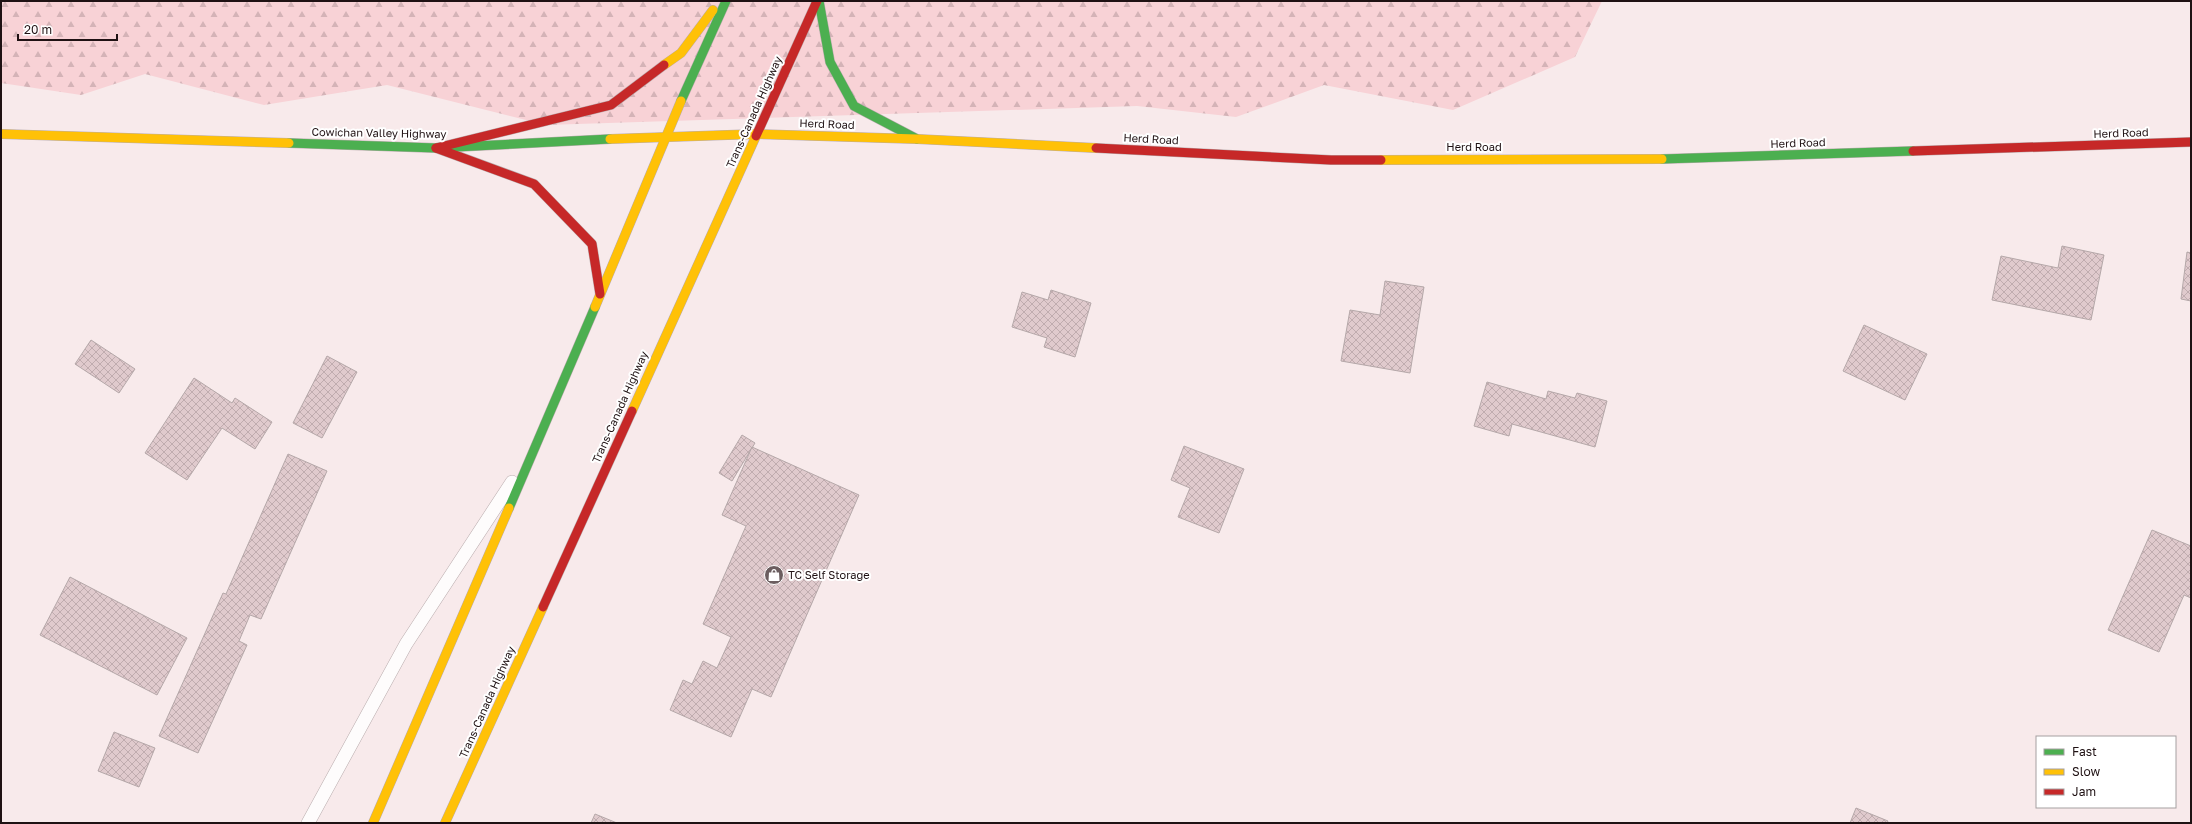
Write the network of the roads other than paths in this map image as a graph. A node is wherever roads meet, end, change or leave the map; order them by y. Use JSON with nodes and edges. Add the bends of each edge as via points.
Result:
{"nodes":[{"id":1,"x":720,"y":1,"type":"edge"},
{"id":2,"x":726,"y":1,"type":"edge"},
{"id":3,"x":818,"y":1,"type":"edge"},
{"id":4,"x":1,"y":134,"type":"edge"},
{"id":5,"x":757,"y":134,"type":"junction"},
{"id":6,"x":666,"y":136,"type":"junction"},
{"id":7,"x":916,"y":139,"type":"junction"},
{"id":8,"x":2191,"y":142,"type":"edge"},
{"id":9,"x":436,"y":148,"type":"junction"},
{"id":10,"x":600,"y":294,"type":"junction"},
{"id":11,"x":537,"y":444,"type":"junction"},
{"id":12,"x":308,"y":823,"type":"edge"},
{"id":13,"x":373,"y":823,"type":"edge"},
{"id":14,"x":446,"y":823,"type":"edge"}],
"edges":[{"from":1,"to":9,"type":"main road","via":[[681,52],[611,105]]},
{"from":2,"to":6,"type":"main road"},
{"from":3,"to":5,"type":"main road","name":"Trans-Canada Highway"},
{"from":3,"to":7,"type":"main road","via":[[830,62],[854,106]]},
{"from":4,"to":9,"type":"main road","name":"Cowichan Valley Highway"},
{"from":5,"to":6,"type":"main road","name":"Cowichan Valley Highway"},
{"from":5,"to":7,"type":"main road","name":"Herd Road"},
{"from":5,"to":14,"type":"main road","name":"Trans-Canada Highway"},
{"from":6,"to":9,"type":"main road","name":"Cowichan Valley Highway"},
{"from":6,"to":10,"type":"main road"},
{"from":7,"to":8,"type":"main road","name":"Herd Road","via":[[1331,160],[1669,159]]},
{"from":9,"to":10,"type":"main road","via":[[534,184],[592,244]]},
{"from":10,"to":11,"type":"main road"},
{"from":11,"to":12,"type":"lane","via":[[406,644]]},
{"from":11,"to":13,"type":"main road"}]}
